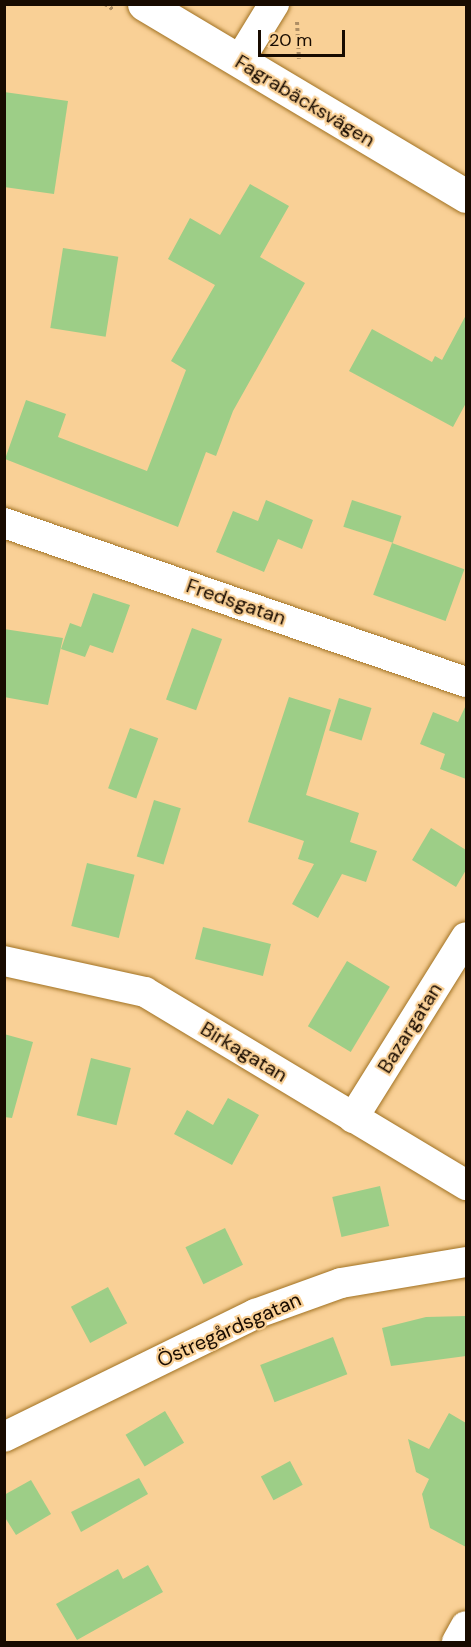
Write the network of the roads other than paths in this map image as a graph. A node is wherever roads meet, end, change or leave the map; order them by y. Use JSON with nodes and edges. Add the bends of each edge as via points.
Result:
{"nodes":[{"id":1,"x":144,"y":4,"type":"edge"},
{"id":2,"x":274,"y":4,"type":"edge"},
{"id":3,"x":239,"y":61,"type":"junction"},
{"id":4,"x":466,"y":196,"type":"edge"},
{"id":5,"x":4,"y":523,"type":"edge"},
{"id":6,"x":466,"y":682,"type":"edge"},
{"id":7,"x":466,"y":938,"type":"edge"},
{"id":8,"x":4,"y":961,"type":"edge"},
{"id":9,"x":353,"y":1118,"type":"junction"},
{"id":10,"x":466,"y":1185,"type":"edge"},
{"id":11,"x":466,"y":1262,"type":"edge"},
{"id":12,"x":4,"y":1437,"type":"edge"},
{"id":13,"x":466,"y":1626,"type":"edge"},
{"id":14,"x":458,"y":1642,"type":"edge"}],
"edges":[{"from":1,"to":3,"type":"main road","name":"Fagrabäcksvägen"},
{"from":2,"to":3,"type":"street"},
{"from":3,"to":4,"type":"main road","name":"Fagrabäcksvägen"},
{"from":5,"to":6,"type":"street","name":"Fredsgatan"},
{"from":7,"to":9,"type":"street","name":"Bazargatan"},
{"from":8,"to":9,"type":"street","name":"Birkagatan","via":[[145,992]]},
{"from":9,"to":10,"type":"street","name":"Birkagatan"},
{"from":11,"to":12,"type":"street","name":"Östregårdsgatan","via":[[341,1283],[255,1314]]},
{"from":13,"to":14,"type":"street"}]}
